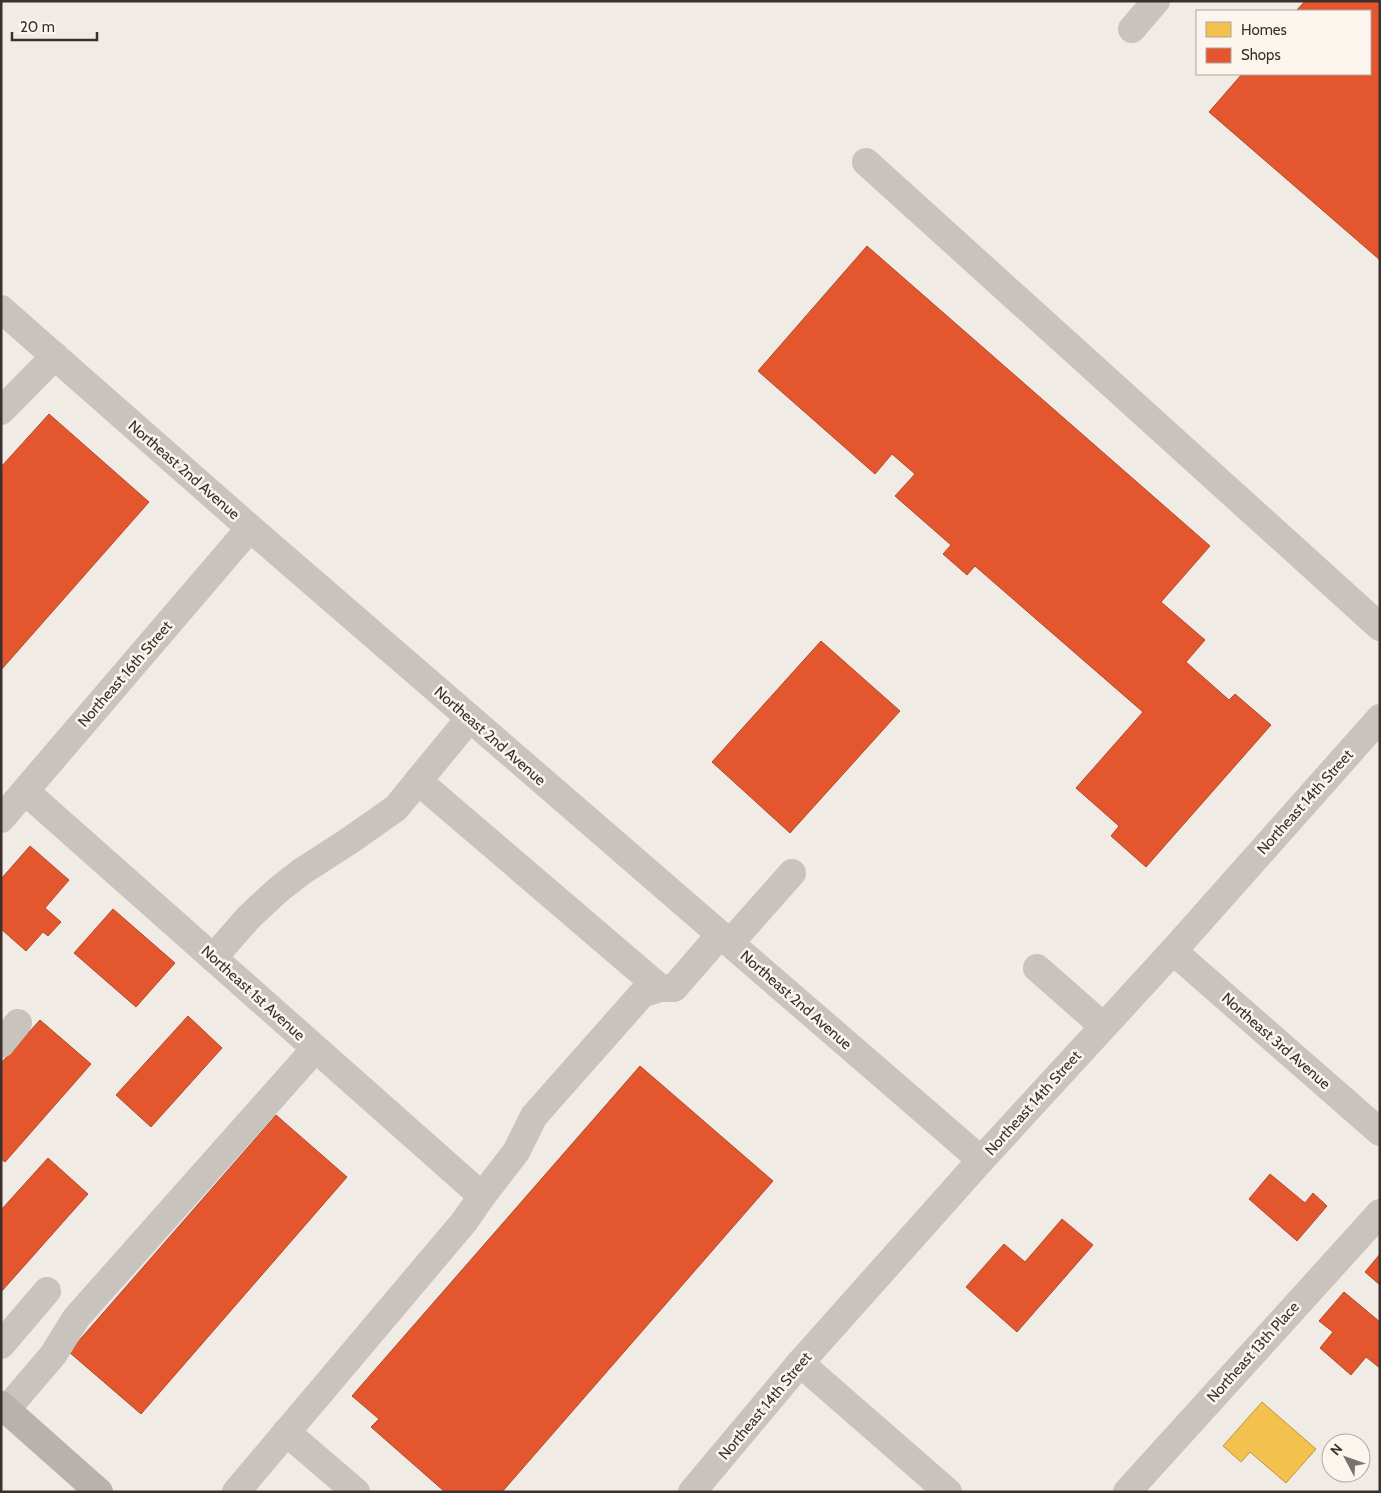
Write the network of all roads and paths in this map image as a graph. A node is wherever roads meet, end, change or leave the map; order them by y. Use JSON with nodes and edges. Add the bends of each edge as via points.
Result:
{"nodes":[{"id":1,"x":1156,"y":1,"type":"edge"},
{"id":2,"x":1132,"y":29,"type":"dead end"},
{"id":3,"x":866,"y":162,"type":"dead end"},
{"id":4,"x":1,"y":309,"type":"edge"},
{"id":5,"x":55,"y":356,"type":"junction"},
{"id":6,"x":2,"y":409,"type":"edge"},
{"id":7,"x":250,"y":528,"type":"junction"},
{"id":8,"x":1380,"y":627,"type":"edge"},
{"id":9,"x":470,"y":718,"type":"junction"},
{"id":10,"x":1380,"y":718,"type":"edge"},
{"id":11,"x":418,"y":781,"type":"junction"},
{"id":12,"x":25,"y":791,"type":"junction"},
{"id":13,"x":1,"y":819,"type":"edge"},
{"id":14,"x":792,"y":873,"type":"dead end"},
{"id":15,"x":725,"y":939,"type":"junction"},
{"id":16,"x":1173,"y":951,"type":"junction"},
{"id":17,"x":213,"y":958,"type":"junction"},
{"id":18,"x":1037,"y":968,"type":"dead end"},
{"id":19,"x":660,"y":988,"type":"junction"},
{"id":20,"x":1103,"y":1026,"type":"junction"},
{"id":21,"x":315,"y":1049,"type":"junction"},
{"id":22,"x":1380,"y":1132,"type":"edge"},
{"id":23,"x":981,"y":1160,"type":"junction"},
{"id":24,"x":482,"y":1196,"type":"junction"},
{"id":25,"x":1380,"y":1213,"type":"edge"},
{"id":26,"x":47,"y":1291,"type":"dead end"},
{"id":27,"x":1,"y":1345,"type":"edge"},
{"id":28,"x":800,"y":1363,"type":"junction"},
{"id":29,"x":4,"y":1408,"type":"edge"},
{"id":30,"x":286,"y":1432,"type":"junction"},
{"id":31,"x":99,"y":1492,"type":"edge"},
{"id":32,"x":236,"y":1492,"type":"edge"},
{"id":33,"x":356,"y":1492,"type":"edge"},
{"id":34,"x":692,"y":1492,"type":"edge"},
{"id":35,"x":948,"y":1492,"type":"edge"},
{"id":36,"x":1127,"y":1492,"type":"edge"}],
"edges":[{"from":1,"to":2,"type":"street"},
{"from":3,"to":8,"type":"street"},
{"from":4,"to":5,"type":"street","name":"Northeast 2nd Avenue"},
{"from":5,"to":6,"type":"street"},
{"from":5,"to":7,"type":"street","name":"Northeast 2nd Avenue"},
{"from":7,"to":9,"type":"street","name":"Northeast 2nd Avenue"},
{"from":7,"to":12,"type":"street","name":"Northeast 16th Street"},
{"from":9,"to":11,"type":"street"},
{"from":9,"to":15,"type":"street","name":"Northeast 2nd Avenue"},
{"from":10,"to":16,"type":"street","name":"Northeast 14th Street"},
{"from":11,"to":17,"type":"street","via":[[396,808],[278,890]]},
{"from":11,"to":19,"type":"street"},
{"from":12,"to":13,"type":"street","name":"Northeast 16th Street"},
{"from":12,"to":17,"type":"street","name":"Northeast 1st Avenue"},
{"from":14,"to":15,"type":"street"},
{"from":15,"to":19,"type":"street","via":[[674,988]]},
{"from":15,"to":23,"type":"street","name":"Northeast 2nd Avenue"},
{"from":16,"to":20,"type":"street","name":"Northeast 14th Street"},
{"from":16,"to":22,"type":"street","name":"Northeast 3rd Avenue"},
{"from":17,"to":21,"type":"street","name":"Northeast 1st Avenue"},
{"from":18,"to":20,"type":"street"},
{"from":19,"to":24,"type":"street","via":[[642,994],[554,1092],[534,1116],[516,1152]]},
{"from":20,"to":23,"type":"street","name":"Northeast 14th Street"},
{"from":21,"to":24,"type":"street","name":"Northeast 1st Avenue"},
{"from":21,"to":29,"type":"street","via":[[76,1318],[53,1355]]},
{"from":23,"to":28,"type":"street","name":"Northeast 14th Street"},
{"from":24,"to":30,"type":"street","via":[[464,1222]]},
{"from":25,"to":36,"type":"street","name":"Northeast 13th Place"},
{"from":26,"to":27,"type":"street"},
{"from":28,"to":34,"type":"street","name":"Northeast 14th Street"},
{"from":28,"to":35,"type":"street"},
{"from":29,"to":31,"type":"main road"},
{"from":30,"to":32,"type":"street"},
{"from":30,"to":33,"type":"street"}]}
